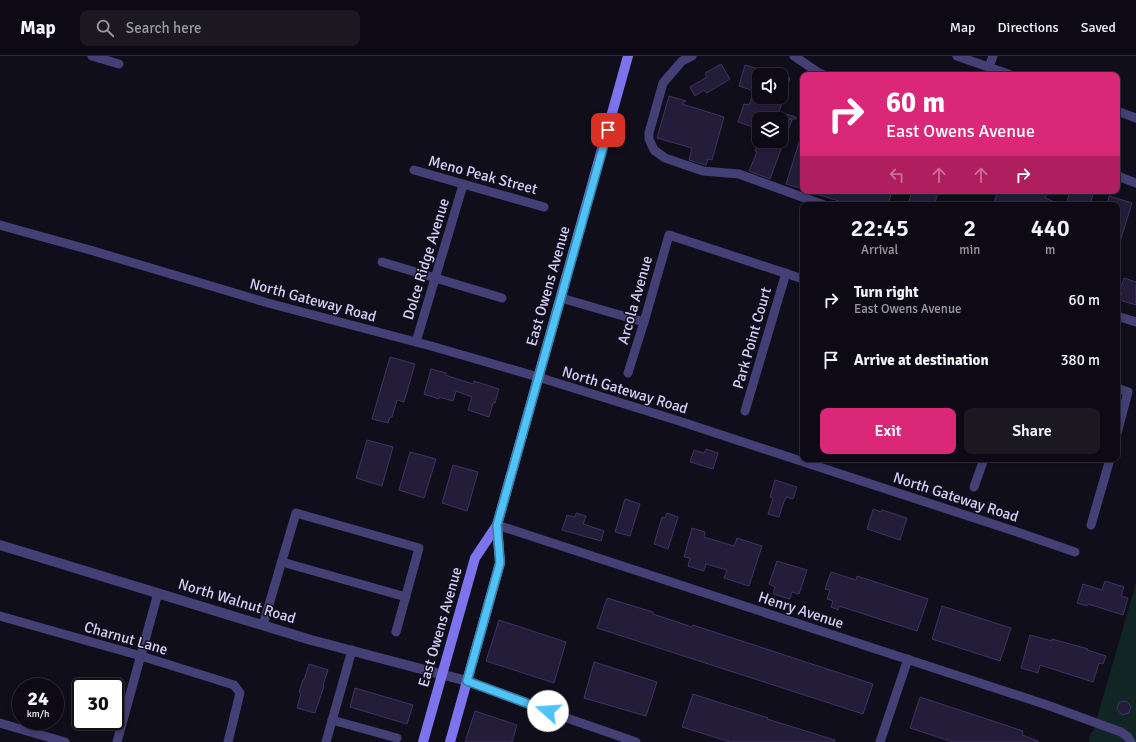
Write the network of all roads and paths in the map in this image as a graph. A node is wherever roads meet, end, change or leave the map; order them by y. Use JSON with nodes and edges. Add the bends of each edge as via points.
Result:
{"nodes":[{"id":1,"x":92,"y":56,"type":"edge"},
{"id":2,"x":628,"y":56,"type":"edge"},
{"id":3,"x":692,"y":56,"type":"edge"},
{"id":4,"x":794,"y":56,"type":"edge"},
{"id":5,"x":958,"y":56,"type":"edge"},
{"id":6,"x":993,"y":56,"type":"edge"},
{"id":7,"x":119,"y":64,"type":"dead end"},
{"id":8,"x":989,"y":67,"type":"junction"},
{"id":9,"x":818,"y":72,"type":"edge"},
{"id":10,"x":1003,"y":72,"type":"edge"},
{"id":11,"x":1120,"y":112,"type":"edge"},
{"id":12,"x":1136,"y":118,"type":"edge"},
{"id":13,"x":414,"y":170,"type":"dead end"},
{"id":14,"x":1120,"y":177,"type":"edge"},
{"id":15,"x":1136,"y":183,"type":"edge"},
{"id":16,"x":463,"y":185,"type":"junction"},
{"id":17,"x":816,"y":202,"type":"edge"},
{"id":18,"x":544,"y":207,"type":"dead end"},
{"id":19,"x":0,"y":225,"type":"edge"},
{"id":20,"x":382,"y":262,"type":"dead end"},
{"id":21,"x":786,"y":273,"type":"junction"},
{"id":22,"x":434,"y":278,"type":"junction"},
{"id":23,"x":800,"y":278,"type":"edge"},
{"id":24,"x":502,"y":298,"type":"dead end"},
{"id":25,"x":561,"y":298,"type":"junction"},
{"id":26,"x":1120,"y":317,"type":"edge"},
{"id":27,"x":644,"y":322,"type":"junction"},
{"id":28,"x":1136,"y":322,"type":"edge"},
{"id":29,"x":416,"y":342,"type":"junction"},
{"id":30,"x":628,"y":373,"type":"dead end"},
{"id":31,"x":538,"y":377,"type":"junction"},
{"id":32,"x":1120,"y":389,"type":"edge"},
{"id":33,"x":745,"y":411,"type":"dead end"},
{"id":34,"x":1120,"y":422,"type":"edge"},
{"id":35,"x":800,"y":461,"type":"edge"},
{"id":36,"x":804,"y":462,"type":"edge"},
{"id":37,"x":983,"y":462,"type":"edge"},
{"id":38,"x":1109,"y":462,"type":"edge"},
{"id":39,"x":974,"y":487,"type":"dead end"},
{"id":40,"x":497,"y":525,"type":"junction"},
{"id":41,"x":1091,"y":525,"type":"dead end"},
{"id":42,"x":0,"y":544,"type":"edge"},
{"id":43,"x":1075,"y":552,"type":"dead end"},
{"id":44,"x":282,"y":562,"type":"junction"},
{"id":45,"x":158,"y":593,"type":"junction"},
{"id":46,"x":406,"y":597,"type":"junction"},
{"id":47,"x":0,"y":616,"type":"edge"},
{"id":48,"x":263,"y":625,"type":"junction"},
{"id":49,"x":396,"y":632,"type":"dead end"},
{"id":50,"x":352,"y":650,"type":"junction"},
{"id":51,"x":140,"y":656,"type":"junction"},
{"id":52,"x":908,"y":659,"type":"junction"},
{"id":53,"x":442,"y":674,"type":"junction"},
{"id":54,"x":467,"y":681,"type":"junction"},
{"id":55,"x":332,"y":720,"type":"junction"},
{"id":56,"x":0,"y":723,"type":"edge"},
{"id":57,"x":397,"y":738,"type":"dead end"},
{"id":58,"x":65,"y":742,"type":"edge"},
{"id":59,"x":117,"y":742,"type":"edge"},
{"id":60,"x":228,"y":742,"type":"edge"},
{"id":61,"x":326,"y":742,"type":"edge"},
{"id":62,"x":423,"y":742,"type":"edge"},
{"id":63,"x":450,"y":742,"type":"edge"},
{"id":64,"x":636,"y":742,"type":"edge"},
{"id":65,"x":880,"y":742,"type":"edge"},
{"id":66,"x":1130,"y":742,"type":"edge"}],
"edges":[{"from":1,"to":7,"type":"street"},
{"from":2,"to":25,"type":"main road","name":"East Owens Avenue"},
{"from":3,"to":17,"type":"street","via":[[682,61],[663,83],[649,133],[654,150],[665,158],[703,171],[739,174]]},
{"from":4,"to":9,"type":"street"},
{"from":5,"to":8,"type":"street"},
{"from":6,"to":8,"type":"street"},
{"from":8,"to":10,"type":"street"},
{"from":11,"to":12,"type":"street"},
{"from":13,"to":16,"type":"street","name":"Meno Peak Street"},
{"from":14,"to":15,"type":"street"},
{"from":16,"to":18,"type":"street","name":"Meno Peak Street"},
{"from":16,"to":22,"type":"street","name":"Dolce Ridge Avenue"},
{"from":19,"to":29,"type":"street","name":"North Gateway Road","via":[[268,303]]},
{"from":20,"to":22,"type":"street"},
{"from":21,"to":23,"type":"street"},
{"from":21,"to":27,"type":"street","name":"Arcola Avenue","via":[[669,235]]},
{"from":21,"to":33,"type":"street","name":"Park Point Court"},
{"from":22,"to":24,"type":"street"},
{"from":22,"to":29,"type":"street","name":"Dolce Ridge Avenue"},
{"from":25,"to":27,"type":"street"},
{"from":25,"to":31,"type":"main road","name":"East Owens Avenue"},
{"from":26,"to":28,"type":"street"},
{"from":27,"to":30,"type":"street","name":"Arcola Avenue"},
{"from":29,"to":31,"type":"street","name":"North Gateway Road"},
{"from":31,"to":35,"type":"street","name":"North Gateway Road"},
{"from":31,"to":40,"type":"main road","name":"East Owens Avenue"},
{"from":32,"to":34,"type":"street","via":[[1128,392]]},
{"from":36,"to":43,"type":"street","name":"North Gateway Road"},
{"from":37,"to":39,"type":"street"},
{"from":38,"to":41,"type":"street"},
{"from":40,"to":52,"type":"street","name":"Henry Avenue"},
{"from":40,"to":53,"type":"main road","name":"East Owens Avenue","via":[[475,558]]},
{"from":40,"to":54,"type":"main road","name":"East Owens Avenue","via":[[500,563]]},
{"from":42,"to":45,"type":"street","name":"North Walnut Road"},
{"from":44,"to":46,"type":"street"},
{"from":44,"to":46,"type":"street","via":[[296,513],[419,548]]},
{"from":44,"to":48,"type":"street"},
{"from":45,"to":48,"type":"street","name":"North Walnut Road"},
{"from":45,"to":51,"type":"street"},
{"from":46,"to":49,"type":"street"},
{"from":47,"to":51,"type":"street","name":"Charnut Lane"},
{"from":48,"to":50,"type":"street","name":"North Walnut Road"},
{"from":50,"to":53,"type":"street","name":"North Walnut Road"},
{"from":50,"to":55,"type":"street"},
{"from":51,"to":59,"type":"street"},
{"from":51,"to":60,"type":"street","name":"Charnut Lane","via":[[234,685],[240,693]]},
{"from":52,"to":65,"type":"street"},
{"from":52,"to":66,"type":"street","name":"Henry Avenue","via":[[1097,723],[1121,732]]},
{"from":53,"to":54,"type":"street","name":"North Walnut Road"},
{"from":53,"to":62,"type":"main road","name":"East Owens Avenue"},
{"from":54,"to":63,"type":"main road","name":"East Owens Avenue"},
{"from":54,"to":64,"type":"street"},
{"from":55,"to":57,"type":"street"},
{"from":55,"to":61,"type":"street"},
{"from":56,"to":58,"type":"street"}]}
